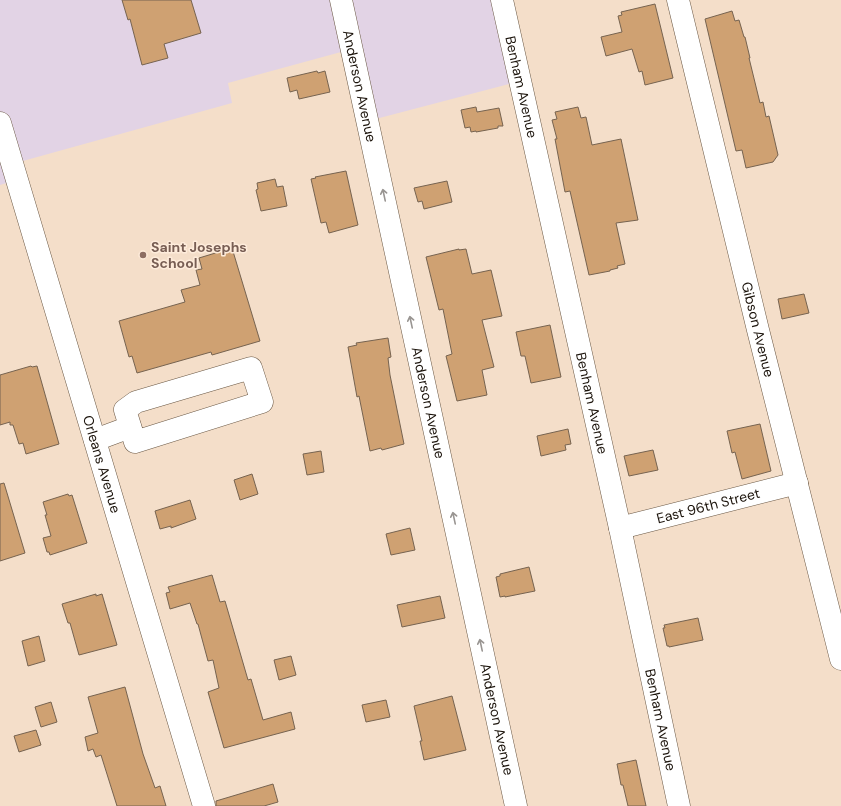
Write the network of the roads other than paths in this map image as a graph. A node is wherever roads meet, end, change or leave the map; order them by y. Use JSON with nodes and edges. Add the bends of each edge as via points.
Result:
{"nodes":[{"id":1,"x":341,"y":0,"type":"edge"},
{"id":2,"x":502,"y":0,"type":"edge"},
{"id":3,"x":678,"y":0,"type":"edge"},
{"id":4,"x":0,"y":123,"type":"edge"},
{"id":5,"x":130,"y":427,"type":"junction"},
{"id":6,"x":95,"y":440,"type":"junction"},
{"id":7,"x":797,"y":483,"type":"junction"},
{"id":8,"x":620,"y":528,"type":"junction"},
{"id":9,"x":841,"y":659,"type":"edge"},
{"id":10,"x":204,"y":806,"type":"edge"},
{"id":11,"x":516,"y":806,"type":"edge"},
{"id":12,"x":679,"y":806,"type":"edge"}],
"edges":[{"from":11,"to":1,"type":"street","name":"Anderson Avenue","one_way":true},
{"from":2,"to":8,"type":"street","name":"Benham Avenue"},
{"from":3,"to":7,"type":"street","name":"Gibson Avenue"},
{"from":4,"to":6,"type":"street","name":"Orleans Avenue"},
{"from":5,"to":5,"type":"street","via":[[135,442],[262,402],[251,368],[136,402],[125,410]]},
{"from":5,"to":6,"type":"street"},
{"from":6,"to":10,"type":"street","name":"Orleans Avenue"},
{"from":7,"to":8,"type":"street","name":"East 96th Street"},
{"from":7,"to":9,"type":"street","name":"Gibson Avenue"},
{"from":8,"to":12,"type":"street","name":"Benham Avenue"}]}
